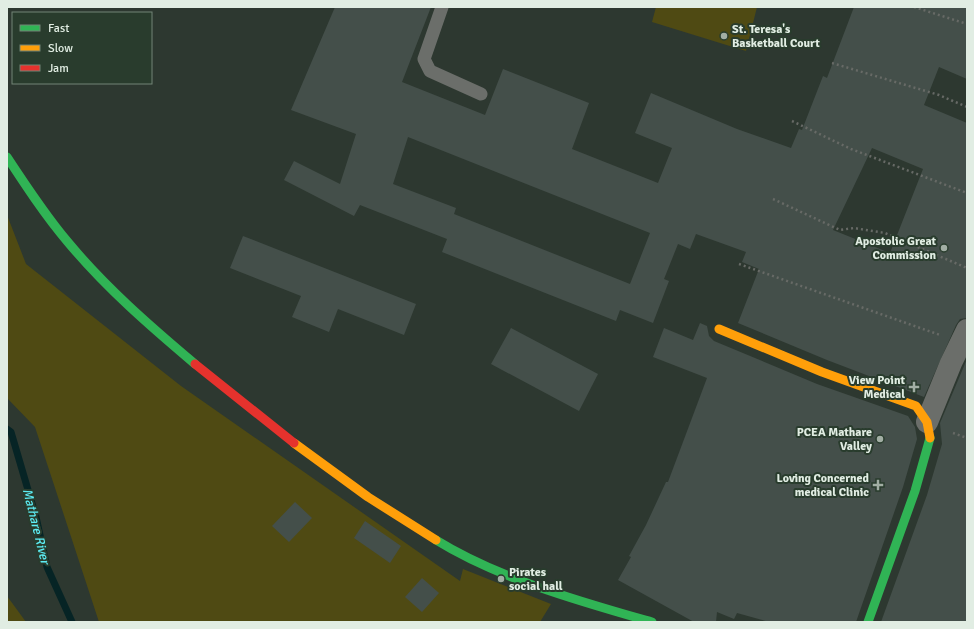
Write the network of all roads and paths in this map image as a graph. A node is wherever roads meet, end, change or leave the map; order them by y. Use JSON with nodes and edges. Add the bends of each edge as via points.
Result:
{"nodes":[{"id":1,"x":442,"y":7,"type":"edge"},
{"id":2,"x":914,"y":7,"type":"edge"},
{"id":3,"x":967,"y":24,"type":"edge"},
{"id":4,"x":832,"y":63,"type":"dead end"},
{"id":5,"x":481,"y":94,"type":"dead end"},
{"id":6,"x":967,"y":107,"type":"edge"},
{"id":7,"x":792,"y":121,"type":"dead end"},
{"id":8,"x":7,"y":157,"type":"edge"},
{"id":9,"x":967,"y":192,"type":"edge"},
{"id":10,"x":773,"y":199,"type":"dead end"},
{"id":11,"x":738,"y":264,"type":"dead end"},
{"id":12,"x":967,"y":268,"type":"edge"},
{"id":13,"x":718,"y":329,"type":"dead end"},
{"id":14,"x":964,"y":337,"type":"edge"},
{"id":15,"x":928,"y":422,"type":"junction"},
{"id":16,"x":652,"y":622,"type":"edge"},
{"id":17,"x":868,"y":622,"type":"edge"}],
"edges":[{"from":1,"to":5,"type":"lane","via":[[424,58],[430,71]]},
{"from":2,"to":3,"type":"path"},
{"from":4,"to":6,"type":"path","via":[[939,95]]},
{"from":7,"to":9,"type":"path","via":[[851,149]]},
{"from":8,"to":16,"type":"street","via":[[38,205],[76,252],[126,303],[185,356],[323,465],[384,509],[455,551],[522,581],[580,602]]},
{"from":10,"to":12,"type":"path","via":[[840,230],[854,228],[885,233]]},
{"from":11,"to":14,"type":"path","via":[[935,332]]},
{"from":13,"to":15,"type":"street","via":[[822,372],[916,406]]},
{"from":14,"to":15,"type":"street","via":[[950,363]]},
{"from":15,"to":17,"type":"street","via":[[930,440],[915,491]]}]}
